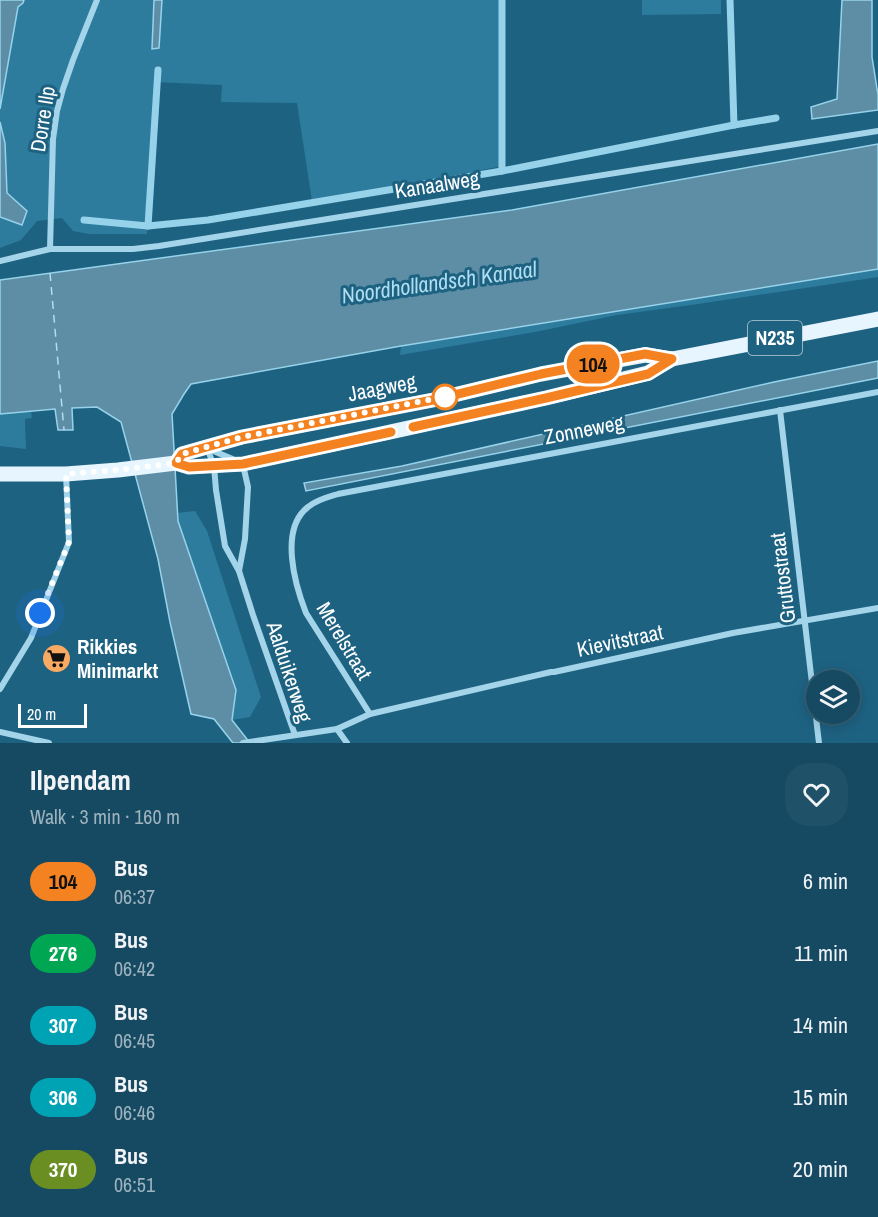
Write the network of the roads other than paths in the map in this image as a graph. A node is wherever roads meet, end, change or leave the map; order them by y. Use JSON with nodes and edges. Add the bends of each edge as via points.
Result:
{"nodes":[{"id":1,"x":97,"y":0,"type":"edge"},
{"id":2,"x":878,"y":130,"type":"edge"},
{"id":3,"x":50,"y":249,"type":"junction"},
{"id":4,"x":0,"y":261,"type":"edge"},
{"id":5,"x":878,"y":319,"type":"edge"},
{"id":6,"x":672,"y":359,"type":"junction"},
{"id":7,"x":878,"y":392,"type":"edge"},
{"id":8,"x":780,"y":410,"type":"junction"},
{"id":9,"x":207,"y":448,"type":"junction"},
{"id":10,"x":176,"y":463,"type":"junction"},
{"id":11,"x":243,"y":464,"type":"junction"},
{"id":12,"x":214,"y":466,"type":"junction"},
{"id":13,"x":0,"y":474,"type":"edge"},
{"id":14,"x":66,"y":474,"type":"junction"},
{"id":15,"x":302,"y":513,"type":"joint"},
{"id":16,"x":239,"y":571,"type":"junction"},
{"id":17,"x":878,"y":608,"type":"edge"},
{"id":18,"x":804,"y":620,"type":"junction"},
{"id":19,"x":0,"y":689,"type":"edge"},
{"id":20,"x":370,"y":714,"type":"junction"},
{"id":21,"x":337,"y":729,"type":"junction"},
{"id":22,"x":0,"y":732,"type":"edge"},
{"id":23,"x":295,"y":735,"type":"junction"},
{"id":24,"x":49,"y":743,"type":"edge"},
{"id":25,"x":243,"y":743,"type":"edge"},
{"id":26,"x":347,"y":743,"type":"edge"},
{"id":27,"x":819,"y":743,"type":"edge"}],
"edges":[{"from":1,"to":3,"type":"street","name":"Dorre Ilp","via":[[57,111]]},
{"from":2,"to":3,"type":"street","name":"Kanaalweg","via":[[159,246]]},
{"from":3,"to":4,"type":"street","name":"Kanaalweg"},
{"from":5,"to":6,"type":"main road","name":"Jaagweg","number":"N235"},
{"from":6,"to":9,"type":"main road","name":"Jaagweg","number":"N235","via":[[645,354],[242,437]]},
{"from":6,"to":11,"type":"main road","name":"Jaagweg","number":"N235","via":[[648,374]]},
{"from":7,"to":8,"type":"street","name":"Zonneweg"},
{"from":8,"to":15,"type":"street","name":"Zonneweg","via":[[338,494],[315,502]]},
{"from":8,"to":18,"type":"street","name":"Gruttostraat"},
{"from":9,"to":10,"type":"main road","name":"Jaagweg","number":"N235","via":[[182,454]]},
{"from":9,"to":11,"type":"street"},
{"from":9,"to":12,"type":"street","name":"Aalduikerweg"},
{"from":10,"to":12,"type":"main road","name":"Jaagweg","number":"N235"},
{"from":10,"to":14,"type":"main road","name":"Jaagweg","number":"N235"},
{"from":11,"to":12,"type":"main road","name":"Jaagweg","number":"N235"},
{"from":11,"to":16,"type":"street","name":"Aalduikerweg","via":[[248,487]]},
{"from":12,"to":16,"type":"street","name":"Aalduikerweg","via":[[225,546]]},
{"from":13,"to":14,"type":"main road","name":"Jaagweg","number":"N235"},
{"from":14,"to":19,"type":"street","via":[[69,542],[31,638]]},
{"from":15,"to":20,"type":"street","name":"Merelstraat","via":[[292,539],[297,587],[306,613]]},
{"from":16,"to":23,"type":"street","name":"Aalduikerweg"},
{"from":17,"to":18,"type":"street","name":"Kievitstraat"},
{"from":18,"to":20,"type":"street","name":"Kievitstraat"},
{"from":18,"to":27,"type":"street","name":"Gruttostraat"},
{"from":20,"to":21,"type":"street"},
{"from":21,"to":23,"type":"street"},
{"from":21,"to":26,"type":"street"},
{"from":22,"to":24,"type":"street"},
{"from":23,"to":25,"type":"street","name":"Aalduikerweg"}]}
